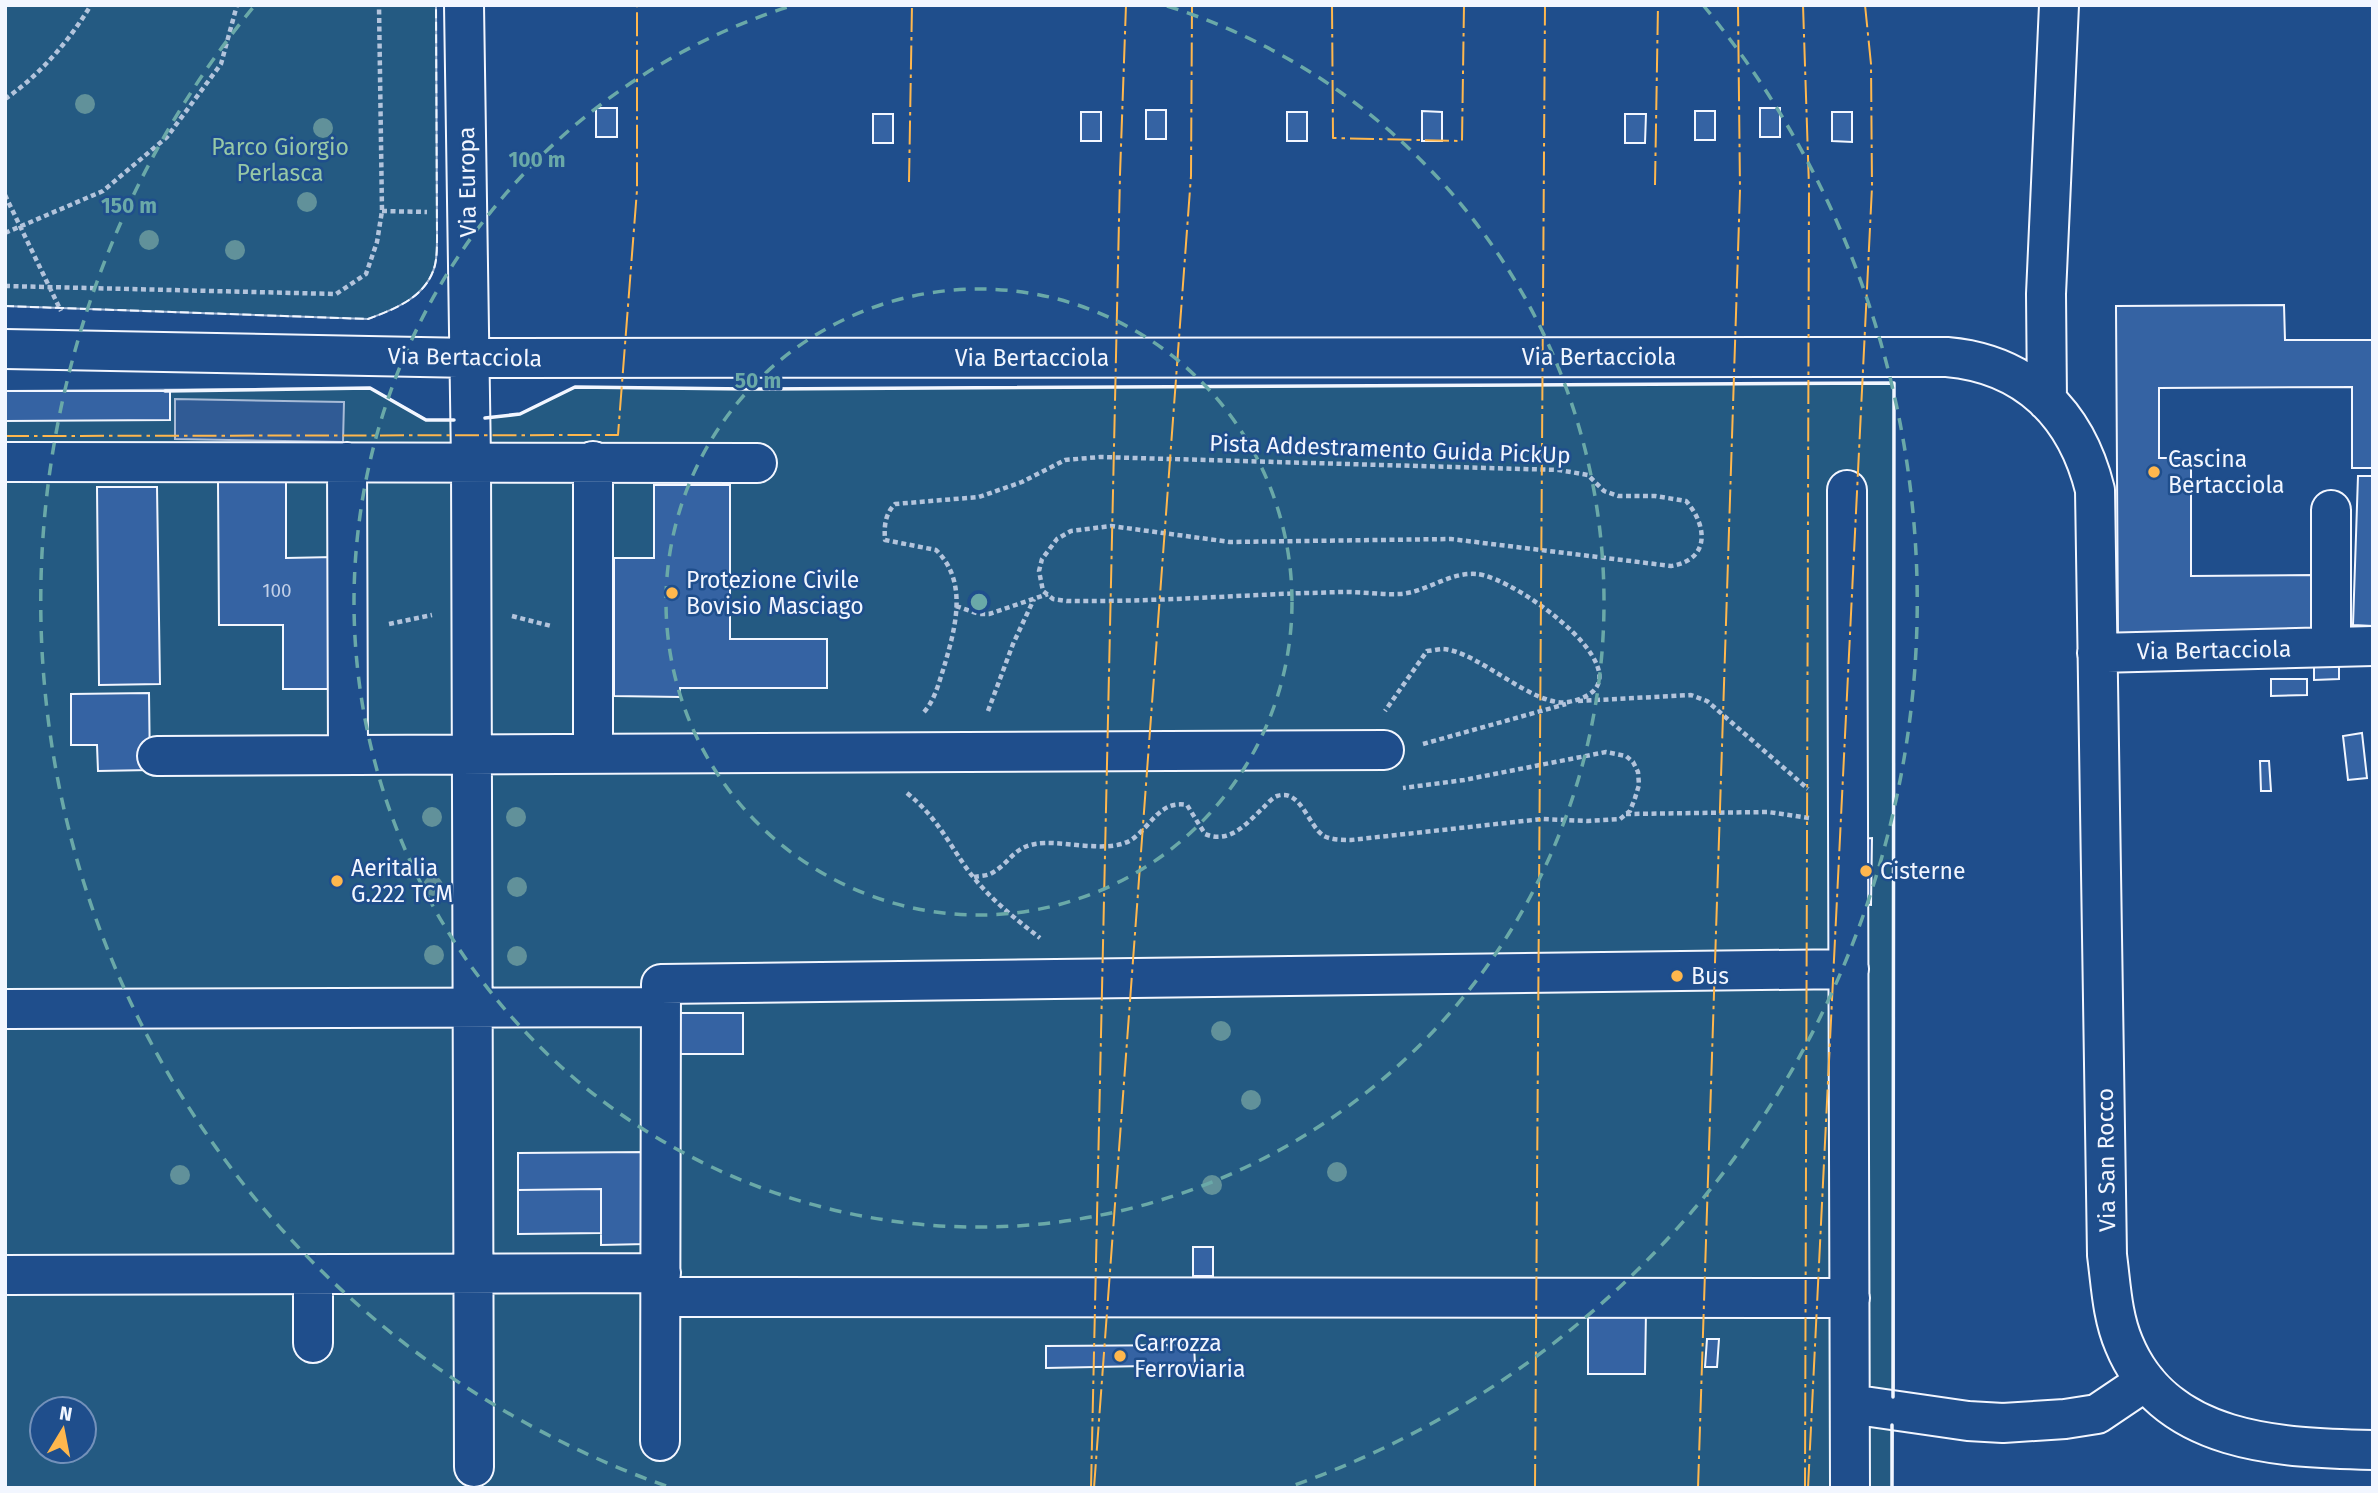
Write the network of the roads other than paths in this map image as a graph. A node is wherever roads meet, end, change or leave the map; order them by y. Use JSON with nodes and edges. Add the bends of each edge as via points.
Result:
{"nodes":[{"id":1,"x":464,"y":5,"type":"edge"},
{"id":2,"x":2059,"y":5,"type":"edge"},
{"id":3,"x":5,"y":348,"type":"edge"},
{"id":4,"x":471,"y":358,"type":"junction"},
{"id":5,"x":2048,"y":401,"type":"junction"},
{"id":6,"x":347,"y":461,"type":"junction"},
{"id":7,"x":471,"y":461,"type":"junction"},
{"id":8,"x":593,"y":461,"type":"junction"},
{"id":9,"x":5,"y":462,"type":"edge"},
{"id":10,"x":757,"y":463,"type":"dead end"},
{"id":11,"x":1847,"y":489,"type":"dead end"},
{"id":12,"x":2331,"y":510,"type":"dead end"},
{"id":13,"x":2373,"y":646,"type":"edge"},
{"id":14,"x":2332,"y":647,"type":"junction"},
{"id":15,"x":2097,"y":669,"type":"junction"},
{"id":16,"x":1384,"y":750,"type":"road end"},
{"id":17,"x":472,"y":752,"type":"junction"},
{"id":18,"x":593,"y":752,"type":"junction"},
{"id":19,"x":348,"y":753,"type":"junction"},
{"id":20,"x":157,"y":755,"type":"dead end"},
{"id":21,"x":1849,"y":969,"type":"junction"},
{"id":22,"x":472,"y":1007,"type":"junction"},
{"id":23,"x":661,"y":1007,"type":"junction"},
{"id":24,"x":5,"y":1009,"type":"edge"},
{"id":25,"x":474,"y":1273,"type":"junction"},
{"id":26,"x":313,"y":1274,"type":"junction"},
{"id":27,"x":5,"y":1275,"type":"edge"},
{"id":28,"x":661,"y":1285,"type":"junction"},
{"id":29,"x":1850,"y":1298,"type":"junction"},
{"id":30,"x":313,"y":1343,"type":"dead end"},
{"id":31,"x":2146,"y":1381,"type":"junction"},
{"id":32,"x":1850,"y":1404,"type":"junction"},
{"id":33,"x":660,"y":1441,"type":"dead end"},
{"id":34,"x":2373,"y":1450,"type":"edge"},
{"id":35,"x":474,"y":1467,"type":"dead end"},
{"id":36,"x":1850,"y":1488,"type":"edge"}],
"edges":[{"from":1,"to":4,"type":"street","name":"Via Europa"},
{"from":2,"to":5,"type":"street","via":[[2046,294]]},
{"from":3,"to":4,"type":"street","name":"Via Bertacciola"},
{"from":4,"to":5,"type":"street","name":"Via Bertacciola","via":[[1947,357],[1997,368]]},
{"from":4,"to":7,"type":"street","name":"Via Europa"},
{"from":5,"to":15,"type":"street","name":"Via Bertacciola","via":[[2078,441],[2095,489]]},
{"from":6,"to":7,"type":"street"},
{"from":6,"to":9,"type":"street"},
{"from":6,"to":19,"type":"street"},
{"from":7,"to":8,"type":"street"},
{"from":7,"to":17,"type":"street","name":"Via Europa"},
{"from":8,"to":10,"type":"street"},
{"from":8,"to":18,"type":"street"},
{"from":11,"to":21,"type":"street"},
{"from":12,"to":14,"type":"street"},
{"from":13,"to":14,"type":"street","name":"Via Bertacciola"},
{"from":14,"to":15,"type":"street","name":"Via Bertacciola"},
{"from":15,"to":31,"type":"street","name":"Via San Rocco","via":[[2107,1255],[2118,1328]]},
{"from":16,"to":18,"type":"street","via":[[973,751],[900,769]]},
{"from":17,"to":18,"type":"street"},
{"from":17,"to":19,"type":"street"},
{"from":17,"to":22,"type":"street","name":"Via Europa"},
{"from":19,"to":20,"type":"street"},
{"from":21,"to":23,"type":"street","via":[[661,984]]},
{"from":21,"to":29,"type":"street"},
{"from":22,"to":23,"type":"street"},
{"from":22,"to":24,"type":"street"},
{"from":22,"to":25,"type":"street","name":"Via Europa"},
{"from":23,"to":28,"type":"street"},
{"from":25,"to":26,"type":"street"},
{"from":25,"to":28,"type":"street"},
{"from":25,"to":35,"type":"street","name":"Via Europa"},
{"from":26,"to":27,"type":"street"},
{"from":26,"to":30,"type":"street"},
{"from":28,"to":29,"type":"street"},
{"from":28,"to":33,"type":"street"},
{"from":29,"to":32,"type":"street"},
{"from":31,"to":32,"type":"street","via":[[2096,1414],[2065,1419],[1968,1421]]},
{"from":31,"to":34,"type":"street","name":"Via San Rocco","via":[[2191,1420],[2245,1438],[2323,1449]]},
{"from":32,"to":36,"type":"street"}]}
